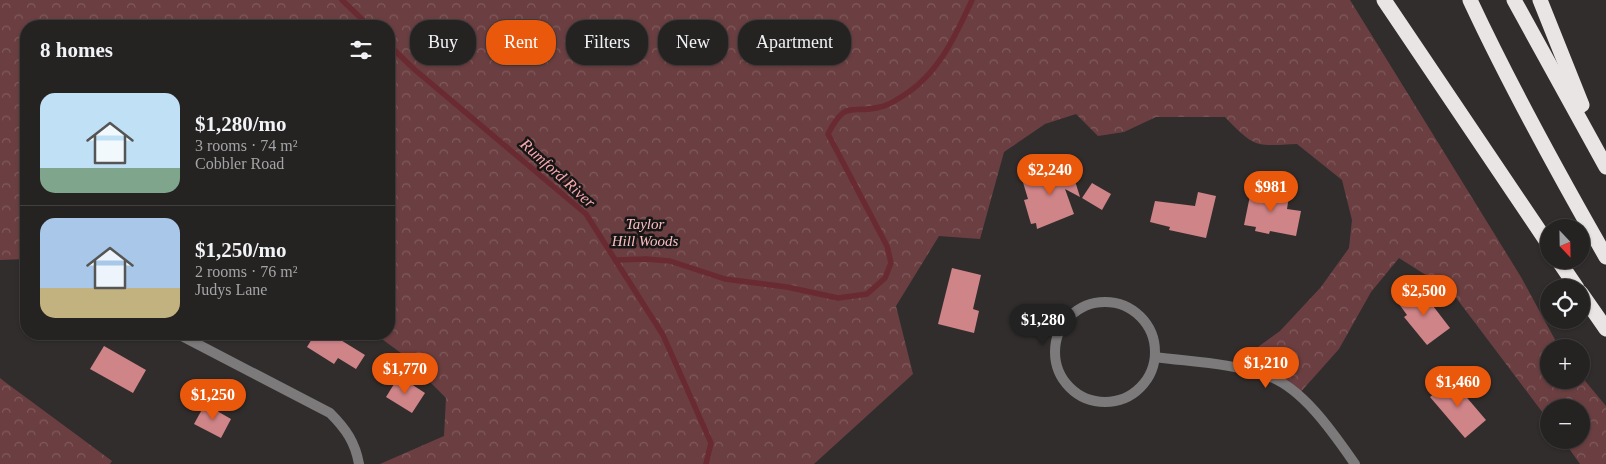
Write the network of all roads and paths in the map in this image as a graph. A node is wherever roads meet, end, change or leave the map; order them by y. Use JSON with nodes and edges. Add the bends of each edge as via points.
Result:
{"nodes":[{"id":1,"x":1384,"y":0,"type":"edge"},
{"id":2,"x":1470,"y":0,"type":"edge"},
{"id":3,"x":1514,"y":0,"type":"edge"},
{"id":4,"x":1540,"y":0,"type":"edge"},
{"id":5,"x":1606,"y":166,"type":"edge"},
{"id":6,"x":1540,"y":233,"type":"edge"},
{"id":7,"x":1606,"y":257,"type":"edge"},
{"id":8,"x":1590,"y":306,"type":"edge"},
{"id":9,"x":1606,"y":329,"type":"edge"},
{"id":10,"x":190,"y":340,"type":"edge"},
{"id":11,"x":1155,"y":357,"type":"junction"},
{"id":12,"x":360,"y":464,"type":"edge"},
{"id":13,"x":1355,"y":464,"type":"edge"}],
"edges":[{"from":1,"to":6,"type":"highway"},
{"from":2,"to":7,"type":"highway","via":[[1491,46]]},
{"from":3,"to":5,"type":"highway"},
{"from":4,"to":5,"type":"highway"},
{"from":8,"to":9,"type":"highway"},
{"from":10,"to":12,"type":"street","via":[[330,413],[355,444]]},
{"from":11,"to":11,"type":"street","via":[[1153,337],[1143,319],[1117,303],[1096,303],[1077,310],[1063,325],[1055,344],[1056,364],[1065,382],[1079,395],[1098,402],[1118,400],[1136,391],[1149,376]]},
{"from":11,"to":13,"type":"street","via":[[1232,366],[1269,376],[1314,410]]}]}
